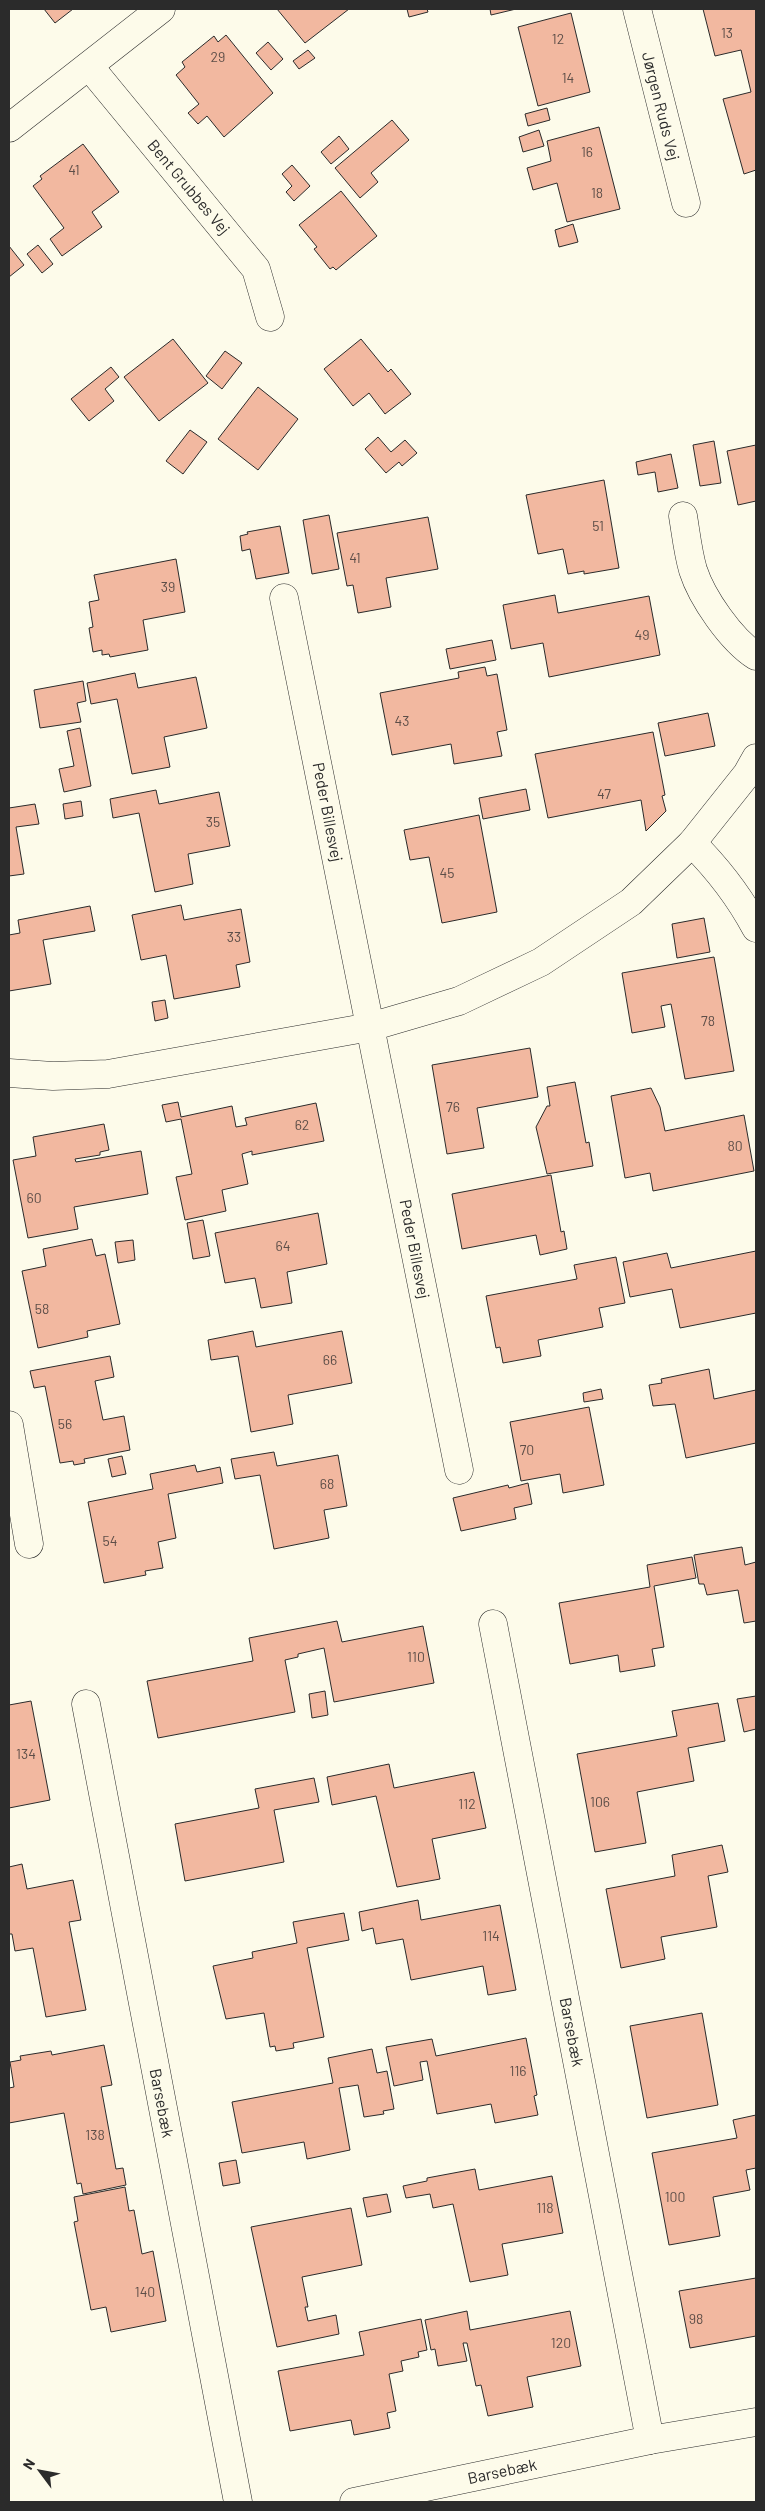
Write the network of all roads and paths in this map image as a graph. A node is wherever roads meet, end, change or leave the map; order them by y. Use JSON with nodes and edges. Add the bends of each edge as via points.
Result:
{"nodes":[{"id":1,"x":161,"y":9,"type":"edge"},
{"id":2,"x":636,"y":9,"type":"edge"},
{"id":3,"x":89,"y":66,"type":"junction"},
{"id":4,"x":9,"y":128,"type":"edge"},
{"id":5,"x":686,"y":203,"type":"dead end"},
{"id":6,"x":270,"y":317,"type":"dead end"},
{"id":7,"x":683,"y":516,"type":"dead end"},
{"id":8,"x":284,"y":598,"type":"dead end"},
{"id":9,"x":756,"y":656,"type":"edge"},
{"id":10,"x":756,"y":758,"type":"edge"},
{"id":11,"x":692,"y":843,"type":"junction"},
{"id":12,"x":756,"y":928,"type":"edge"},
{"id":13,"x":370,"y":1027,"type":"junction"},
{"id":14,"x":9,"y":1073,"type":"edge"},
{"id":15,"x":9,"y":1425,"type":"edge"},
{"id":16,"x":459,"y":1470,"type":"dead end"},
{"id":17,"x":29,"y":1544,"type":"dead end"},
{"id":18,"x":494,"y":1624,"type":"dead end"},
{"id":19,"x":86,"y":1704,"type":"dead end"},
{"id":20,"x":756,"y":2422,"type":"edge"},
{"id":21,"x":650,"y":2440,"type":"junction"},
{"id":22,"x":238,"y":2502,"type":"edge"},
{"id":23,"x":354,"y":2502,"type":"edge"}],
"edges":[{"from":1,"to":3,"type":"street"},
{"from":2,"to":5,"type":"street","name":"Jørgen Ruds Vej"},
{"from":3,"to":4,"type":"street"},
{"from":3,"to":6,"type":"street","name":"Bent Grubbes Vej","via":[[256,269]]},
{"from":7,"to":9,"type":"street","via":[[693,569],[703,592],[732,633]]},
{"from":8,"to":13,"type":"street","name":"Peder Billesvej"},
{"from":10,"to":11,"type":"street"},
{"from":11,"to":12,"type":"street","via":[[714,865]]},
{"from":11,"to":13,"type":"street","via":[[631,902],[541,962],[460,1001]]},
{"from":13,"to":14,"type":"street","via":[[108,1074],[53,1076]]},
{"from":13,"to":16,"type":"street","name":"Peder Billesvej"},
{"from":15,"to":17,"type":"street"},
{"from":18,"to":21,"type":"street","name":"Barsebæk"},
{"from":19,"to":22,"type":"street","name":"Barsebæk"},
{"from":20,"to":21,"type":"street","name":"Barsebæk"},
{"from":21,"to":23,"type":"street","name":"Barsebæk"}]}
